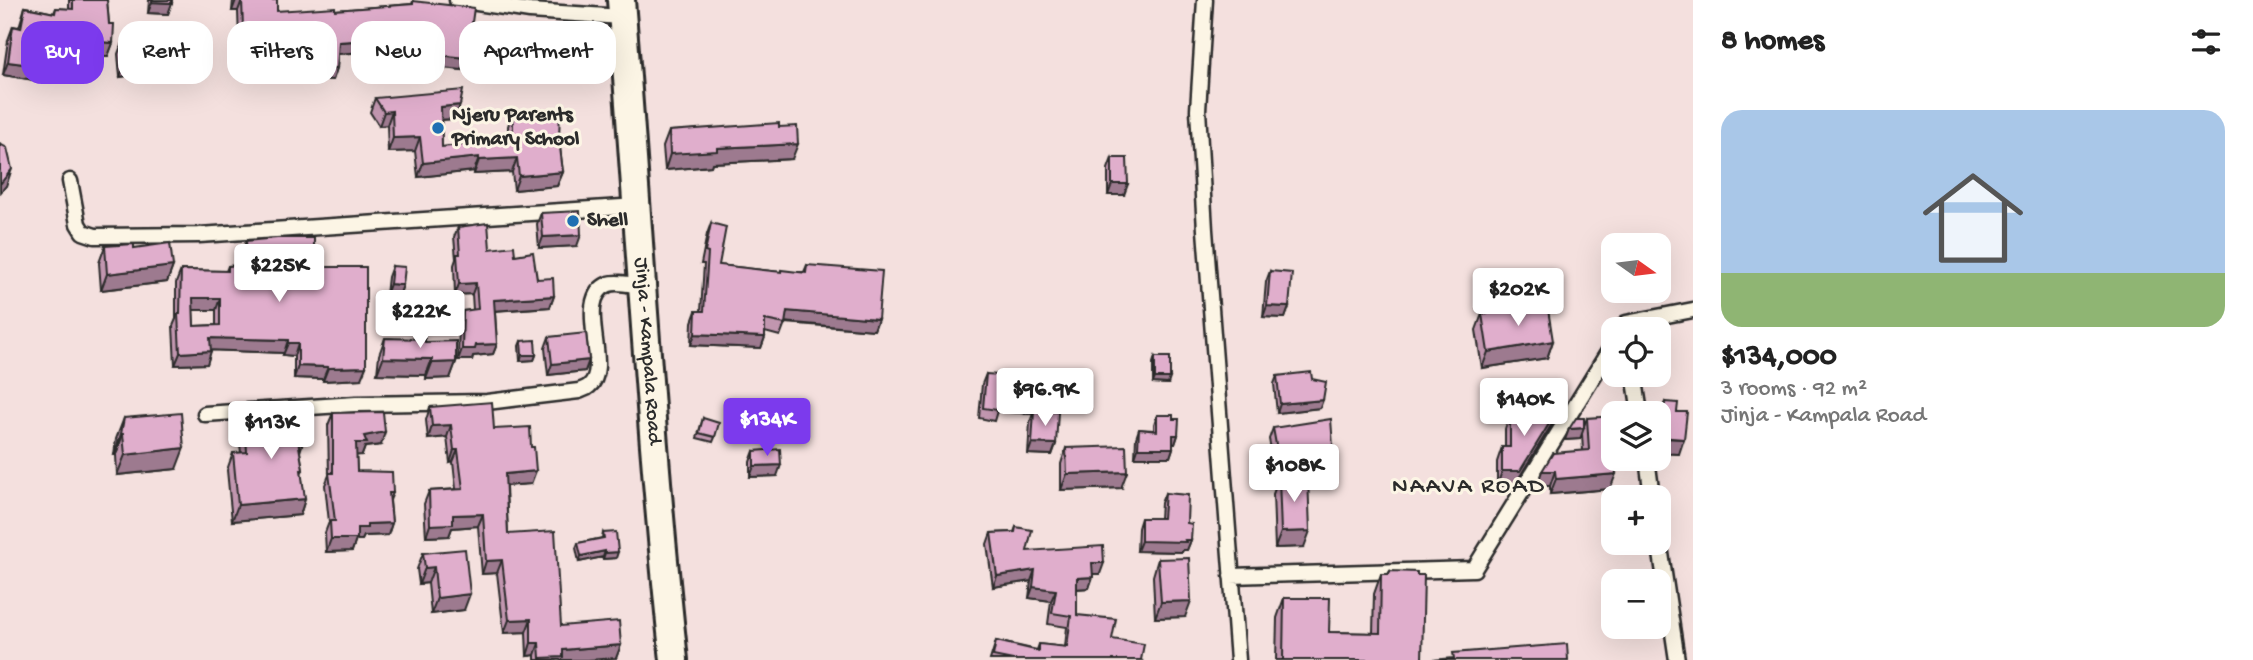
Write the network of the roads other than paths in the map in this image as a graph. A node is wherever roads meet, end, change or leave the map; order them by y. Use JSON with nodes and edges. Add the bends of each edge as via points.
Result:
{"nodes":[{"id":1,"x":457,"y":0,"type":"edge"},
{"id":2,"x":1205,"y":0,"type":"edge"},
{"id":3,"x":621,"y":9,"type":"edge"},
{"id":4,"x":70,"y":181,"type":"dead end"},
{"id":5,"x":637,"y":206,"type":"junction"},
{"id":6,"x":642,"y":286,"type":"junction"},
{"id":7,"x":1693,"y":310,"type":"edge"},
{"id":8,"x":1665,"y":317,"type":"edge"},
{"id":9,"x":1601,"y":364,"type":"edge"},
{"id":10,"x":205,"y":414,"type":"dead end"},
{"id":11,"x":1661,"y":555,"type":"edge"},
{"id":12,"x":1231,"y":576,"type":"junction"},
{"id":13,"x":674,"y":660,"type":"edge"},
{"id":14,"x":1238,"y":660,"type":"edge"},
{"id":15,"x":1677,"y":660,"type":"edge"}],
"edges":[{"from":1,"to":3,"type":"street","via":[[530,11]]},
{"from":2,"to":12,"type":"street","via":[[1198,110]]},
{"from":3,"to":5,"type":"highway","name":"Jinja - Kampala Road"},
{"from":4,"to":5,"type":"street","via":[[78,224],[83,232],[96,236],[199,235]]},
{"from":5,"to":6,"type":"highway","name":"Jinja - Kampala Road"},
{"from":6,"to":10,"type":"street","via":[[608,284],[600,291],[592,312],[596,376],[590,386],[579,391],[487,402],[356,404]]},
{"from":6,"to":13,"type":"highway","name":"Jinja - Kampala Road"},
{"from":7,"to":8,"type":"street"},
{"from":9,"to":12,"type":"street","via":[[1474,569]]},
{"from":11,"to":15,"type":"street"},
{"from":12,"to":14,"type":"street"}]}
